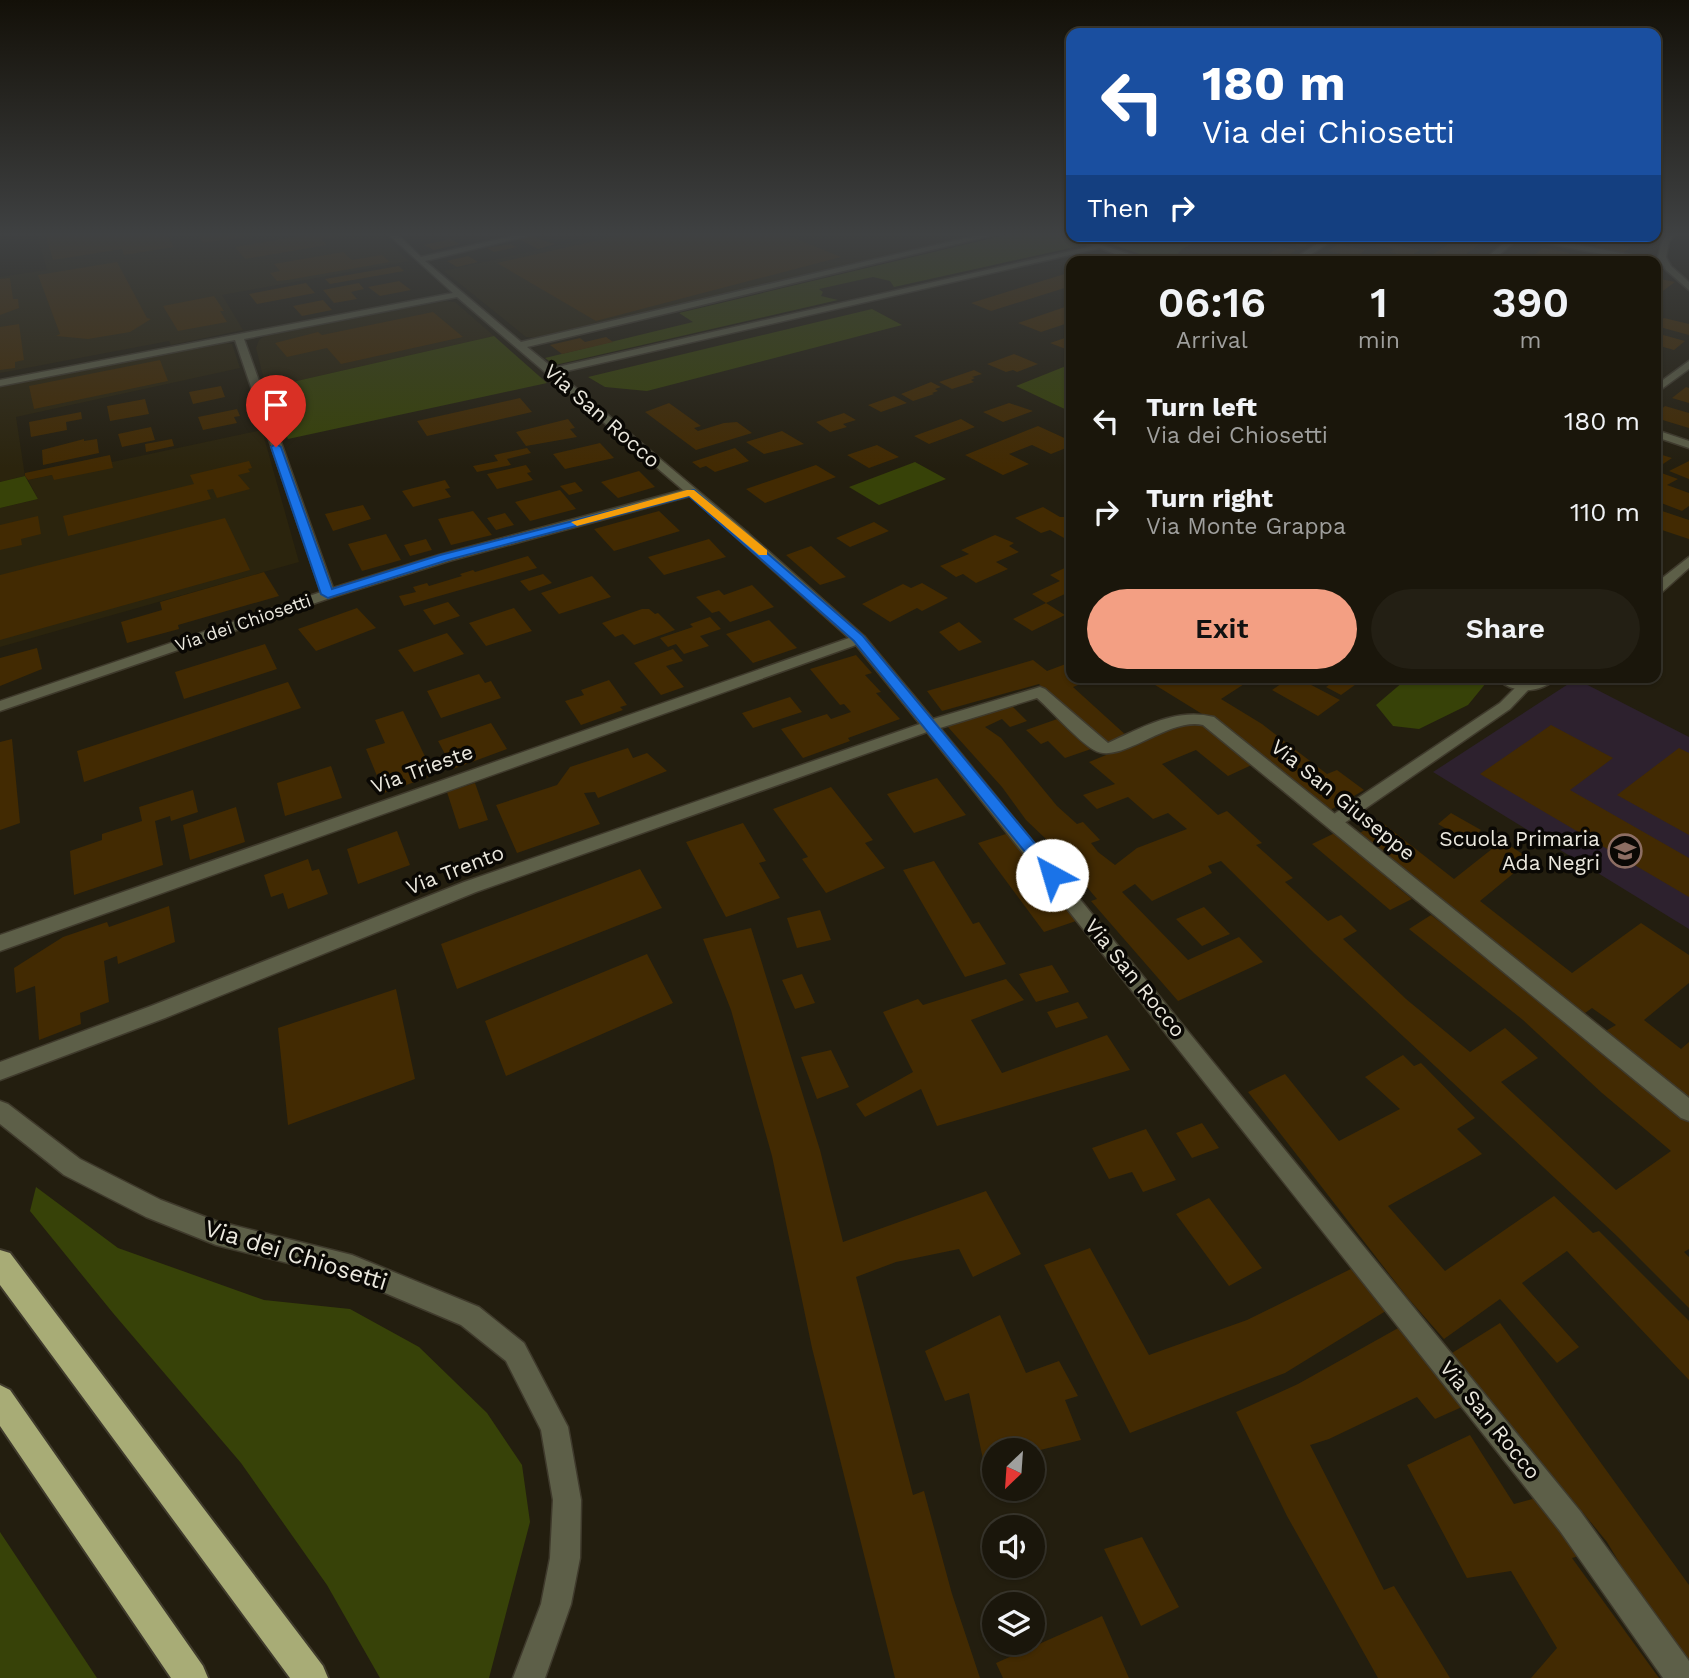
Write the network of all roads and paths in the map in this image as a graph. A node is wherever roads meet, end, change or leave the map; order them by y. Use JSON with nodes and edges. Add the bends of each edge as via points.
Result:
{"nodes":[{"id":1,"x":371,"y":311,"type":"edge"},
{"id":2,"x":481,"y":311,"type":"edge"},
{"id":3,"x":664,"y":311,"type":"edge"},
{"id":4,"x":815,"y":311,"type":"edge"},
{"id":5,"x":239,"y":337,"type":"junction"},
{"id":6,"x":521,"y":345,"type":"junction"},
{"id":7,"x":1689,"y":364,"type":"edge"},
{"id":8,"x":550,"y":372,"type":"junction"},
{"id":9,"x":0,"y":383,"type":"edge"},
{"id":10,"x":1661,"y":386,"type":"edge"},
{"id":11,"x":1661,"y":435,"type":"edge"},
{"id":12,"x":1689,"y":445,"type":"edge"},
{"id":13,"x":691,"y":492,"type":"junction"},
{"id":14,"x":1689,"y":561,"type":"edge"},
{"id":15,"x":1661,"y":586,"type":"edge"},
{"id":16,"x":328,"y":594,"type":"junction"},
{"id":17,"x":859,"y":639,"type":"junction"},
{"id":18,"x":1514,"y":683,"type":"edge"},
{"id":19,"x":1542,"y":683,"type":"edge"},
{"id":20,"x":1525,"y":686,"type":"junction"},
{"id":21,"x":0,"y":706,"type":"edge"},
{"id":22,"x":932,"y":725,"type":"junction"},
{"id":23,"x":1334,"y":822,"type":"junction"},
{"id":24,"x":0,"y":943,"type":"edge"},
{"id":25,"x":0,"y":1071,"type":"edge"},
{"id":26,"x":0,"y":1111,"type":"edge"},
{"id":27,"x":1689,"y":1111,"type":"edge"},
{"id":28,"x":0,"y":1263,"type":"edge"},
{"id":29,"x":0,"y":1400,"type":"edge"},
{"id":30,"x":191,"y":1678,"type":"edge"},
{"id":31,"x":311,"y":1678,"type":"edge"},
{"id":32,"x":529,"y":1678,"type":"edge"},
{"id":33,"x":1682,"y":1678,"type":"edge"}],
"edges":[{"from":1,"to":5,"type":"street"},
{"from":2,"to":6,"type":"street","name":"Via San Rocco"},
{"from":3,"to":6,"type":"street"},
{"from":4,"to":8,"type":"street"},
{"from":5,"to":9,"type":"street"},
{"from":5,"to":16,"type":"street"},
{"from":6,"to":8,"type":"street","name":"Via San Rocco"},
{"from":7,"to":10,"type":"street"},
{"from":8,"to":13,"type":"street","name":"Via San Rocco"},
{"from":11,"to":12,"type":"street"},
{"from":13,"to":16,"type":"street","name":"Via dei Chiosetti"},
{"from":13,"to":17,"type":"street","name":"Via San Rocco"},
{"from":14,"to":15,"type":"street"},
{"from":16,"to":21,"type":"street","name":"Via dei Chiosetti"},
{"from":17,"to":22,"type":"street","name":"Via San Rocco"},
{"from":17,"to":24,"type":"street","name":"Via Trieste"},
{"from":18,"to":20,"type":"street"},
{"from":19,"to":20,"type":"street"},
{"from":20,"to":23,"type":"street","via":[[1505,706]]},
{"from":22,"to":23,"type":"street","name":"Via San Giuseppe","via":[[1040,692],[1109,750],[1184,718],[1200,718]]},
{"from":22,"to":25,"type":"street","name":"Via Trento","via":[[470,887]]},
{"from":22,"to":33,"type":"street","name":"Via San Rocco","via":[[1570,1521]]},
{"from":23,"to":27,"type":"street","name":"Via San Giuseppe"},
{"from":26,"to":32,"type":"street","name":"Via dei Chiosetti","via":[[72,1167],[154,1209],[216,1233],[352,1267],[470,1316],[515,1352],[554,1427],[566,1500],[565,1558],[556,1604]]},
{"from":28,"to":31,"type":"highway"},
{"from":29,"to":30,"type":"highway"}]}
